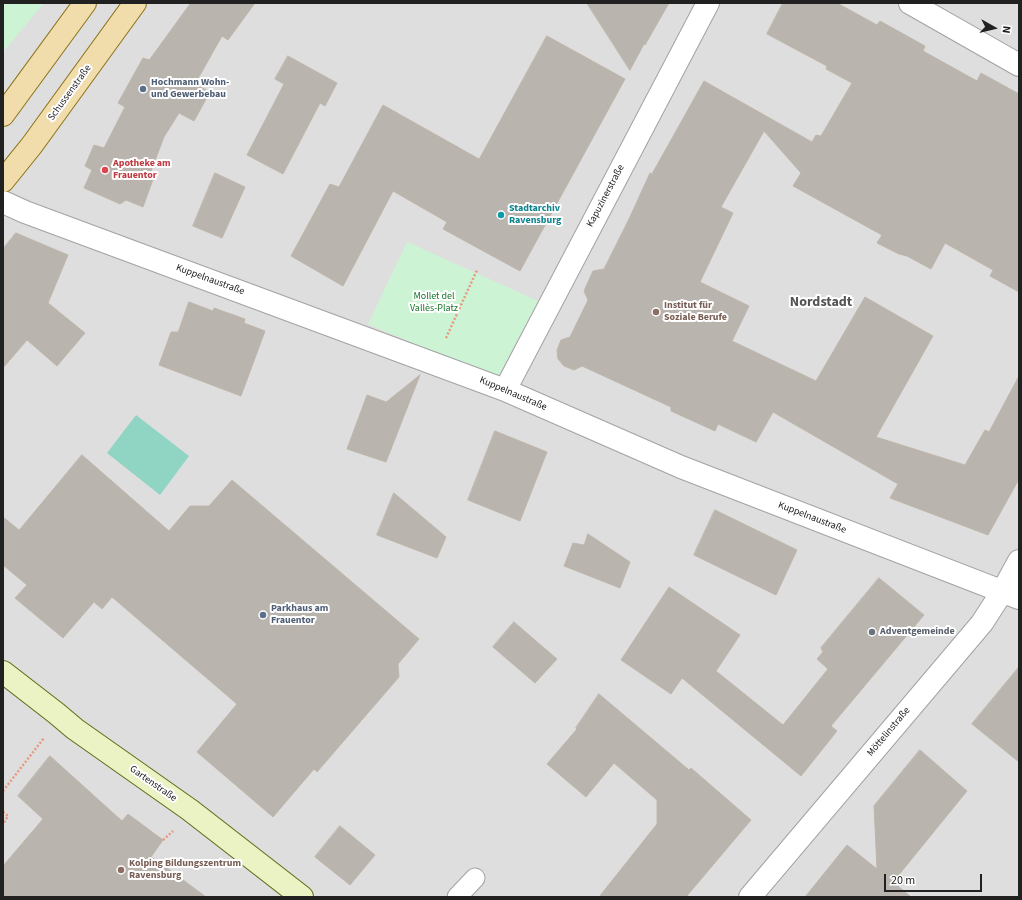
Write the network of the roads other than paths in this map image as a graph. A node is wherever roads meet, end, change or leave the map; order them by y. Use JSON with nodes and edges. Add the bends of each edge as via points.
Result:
{"nodes":[{"id":1,"x":85,"y":3,"type":"edge"},
{"id":2,"x":135,"y":3,"type":"edge"},
{"id":3,"x":708,"y":3,"type":"edge"},
{"id":4,"x":910,"y":3,"type":"edge"},
{"id":5,"x":1019,"y":66,"type":"edge"},
{"id":6,"x":3,"y":115,"type":"edge"},
{"id":7,"x":3,"y":181,"type":"edge"},
{"id":8,"x":3,"y":202,"type":"edge"},
{"id":9,"x":505,"y":390,"type":"junction"},
{"id":10,"x":1019,"y":561,"type":"edge"},
{"id":11,"x":1011,"y":595,"type":"edge"},
{"id":12,"x":3,"y":672,"type":"edge"},
{"id":13,"x":475,"y":878,"type":"dead end"},
{"id":14,"x":302,"y":897,"type":"edge"},
{"id":15,"x":457,"y":897,"type":"edge"},
{"id":16,"x":750,"y":897,"type":"edge"}],
"edges":[{"from":1,"to":6,"type":"main road"},
{"from":2,"to":7,"type":"main road","name":"Schussenstraße"},
{"from":3,"to":9,"type":"street","name":"Kapuzinerstraße"},
{"from":4,"to":5,"type":"street"},
{"from":8,"to":9,"type":"street","name":"Kuppelnaustraße"},
{"from":9,"to":11,"type":"street","name":"Kuppelnaustraße","via":[[680,467]]},
{"from":10,"to":11,"type":"street","name":"Möttelinstraße"},
{"from":11,"to":16,"type":"street","name":"Möttelinstraße","via":[[982,623]]},
{"from":12,"to":14,"type":"main road","name":"Gartenstraße","via":[[75,729],[190,810]]},
{"from":13,"to":15,"type":"lane"}]}
